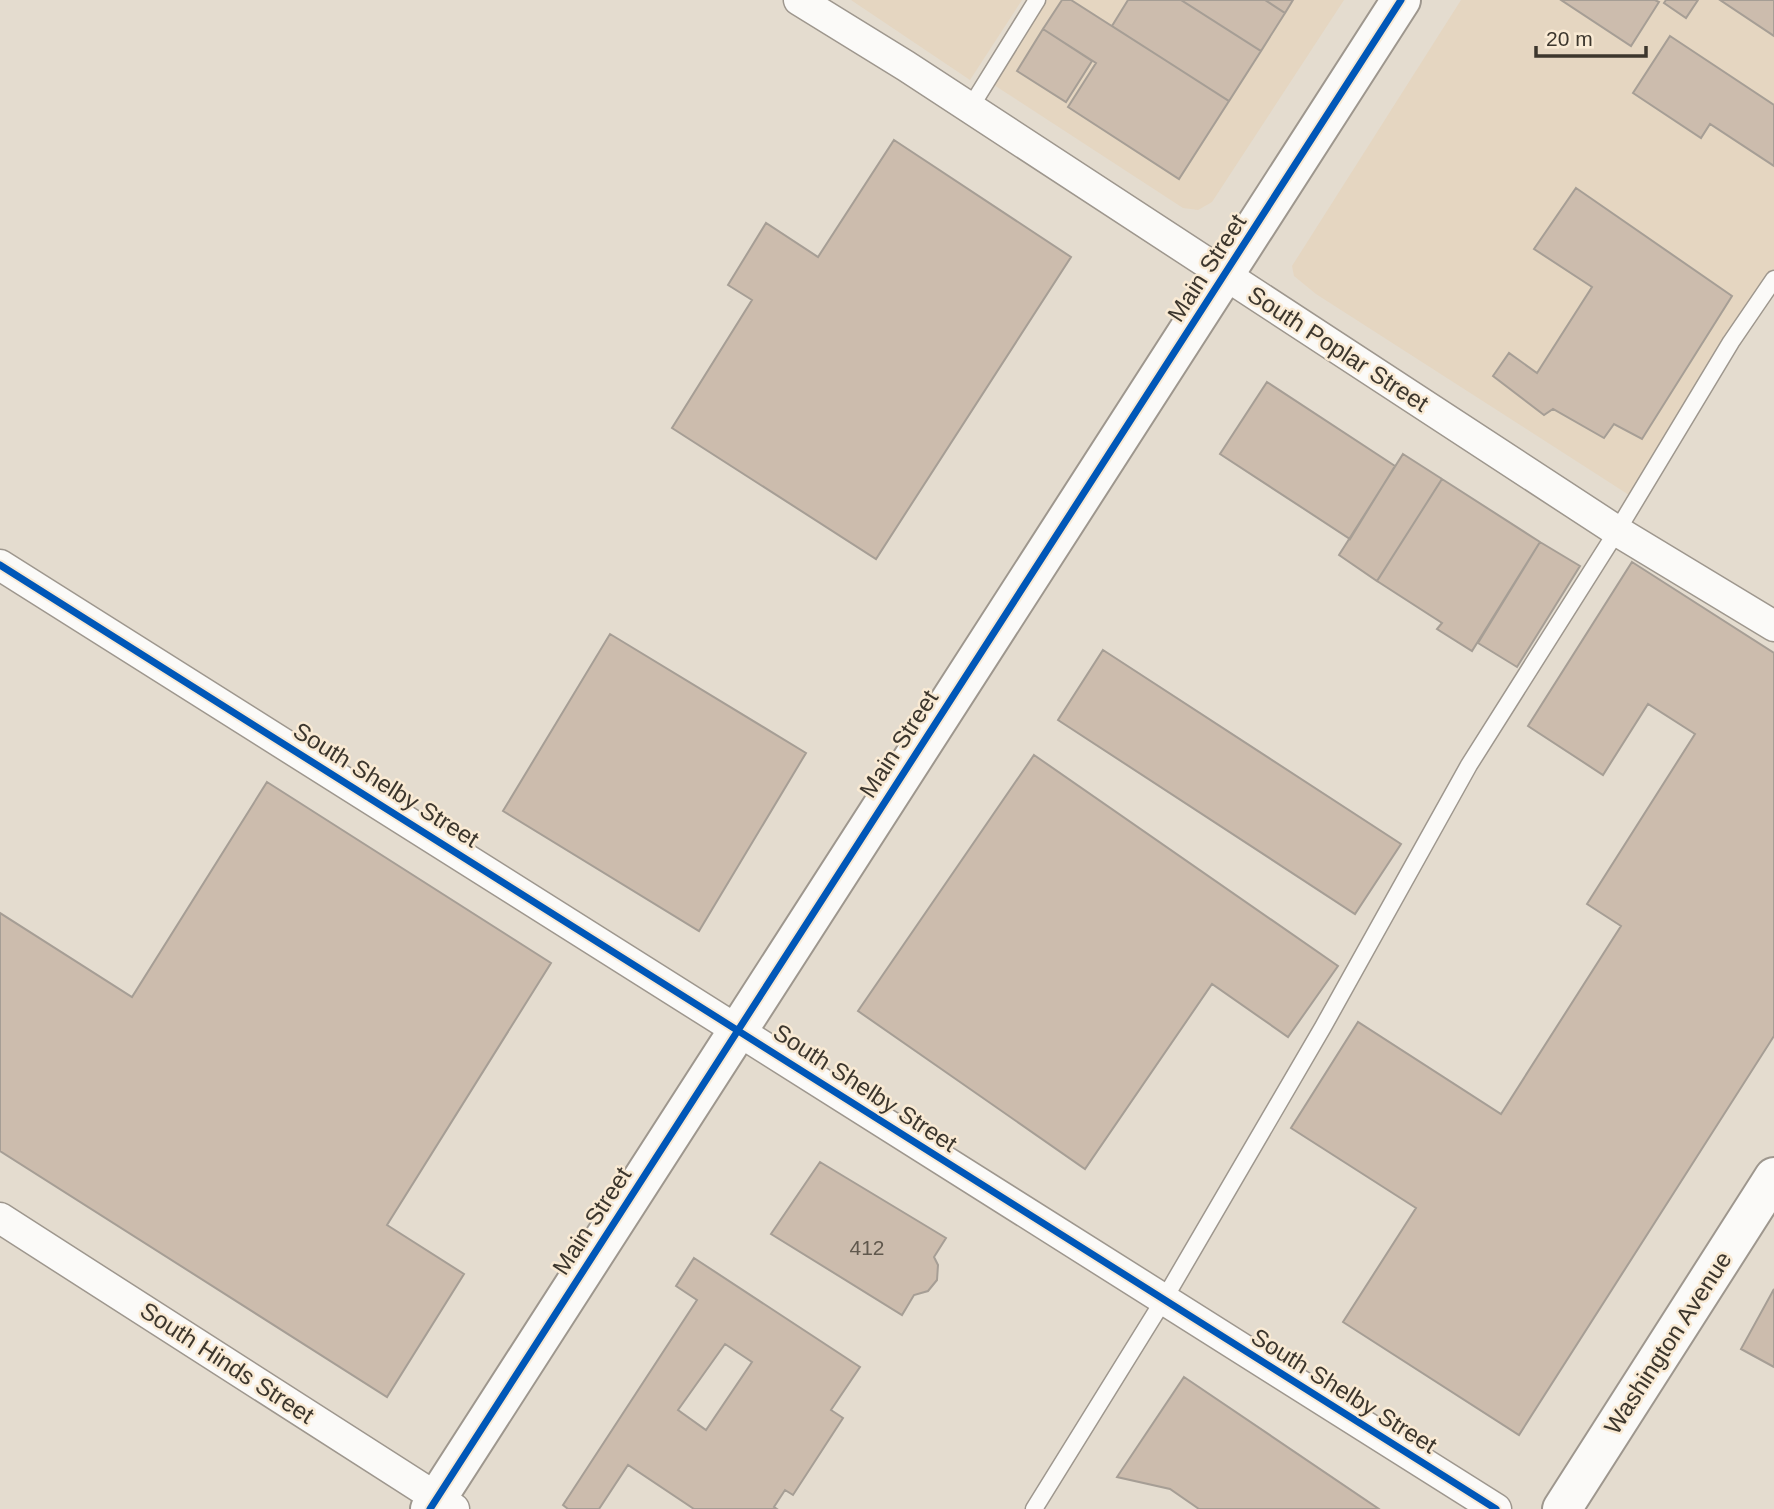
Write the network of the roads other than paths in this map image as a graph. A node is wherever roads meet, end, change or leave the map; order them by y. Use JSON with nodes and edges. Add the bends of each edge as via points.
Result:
{"nodes":[{"id":1,"x":799,"y":0,"type":"edge"},
{"id":2,"x":1037,"y":0,"type":"edge"},
{"id":3,"x":1401,"y":0,"type":"edge"},
{"id":4,"x":970,"y":108,"type":"junction"},
{"id":5,"x":1225,"y":275,"type":"junction"},
{"id":6,"x":1774,"y":279,"type":"edge"},
{"id":7,"x":1617,"y":531,"type":"junction"},
{"id":8,"x":0,"y":565,"type":"edge"},
{"id":9,"x":1774,"y":626,"type":"edge"},
{"id":10,"x":738,"y":1029,"type":"junction"},
{"id":11,"x":1774,"y":1177,"type":"edge"},
{"id":12,"x":0,"y":1218,"type":"edge"},
{"id":13,"x":1163,"y":1301,"type":"junction"},
{"id":14,"x":440,"y":1505,"type":"edge"},
{"id":15,"x":1034,"y":1509,"type":"edge"},
{"id":16,"x":1496,"y":1509,"type":"edge"},
{"id":17,"x":1562,"y":1509,"type":"edge"}],
"edges":[{"from":1,"to":4,"type":"street","name":"South Poplar Street"},
{"from":2,"to":4,"type":"lane"},
{"from":3,"to":5,"type":"street","name":"Main Street"},
{"from":4,"to":5,"type":"street","name":"South Poplar Street"},
{"from":5,"to":7,"type":"street","name":"South Poplar Street"},
{"from":5,"to":10,"type":"street","name":"Main Street"},
{"from":6,"to":7,"type":"lane"},
{"from":7,"to":9,"type":"street","name":"South Poplar Street"},
{"from":7,"to":13,"type":"lane","via":[[1469,765]]},
{"from":8,"to":10,"type":"street","name":"South Shelby Street"},
{"from":10,"to":13,"type":"street","name":"South Shelby Street"},
{"from":10,"to":14,"type":"street","name":"Main Street"},
{"from":11,"to":17,"type":"street","name":"Washington Avenue"},
{"from":12,"to":14,"type":"street","name":"South Hinds Street"},
{"from":13,"to":15,"type":"lane"},
{"from":13,"to":16,"type":"street","name":"South Shelby Street"}]}
